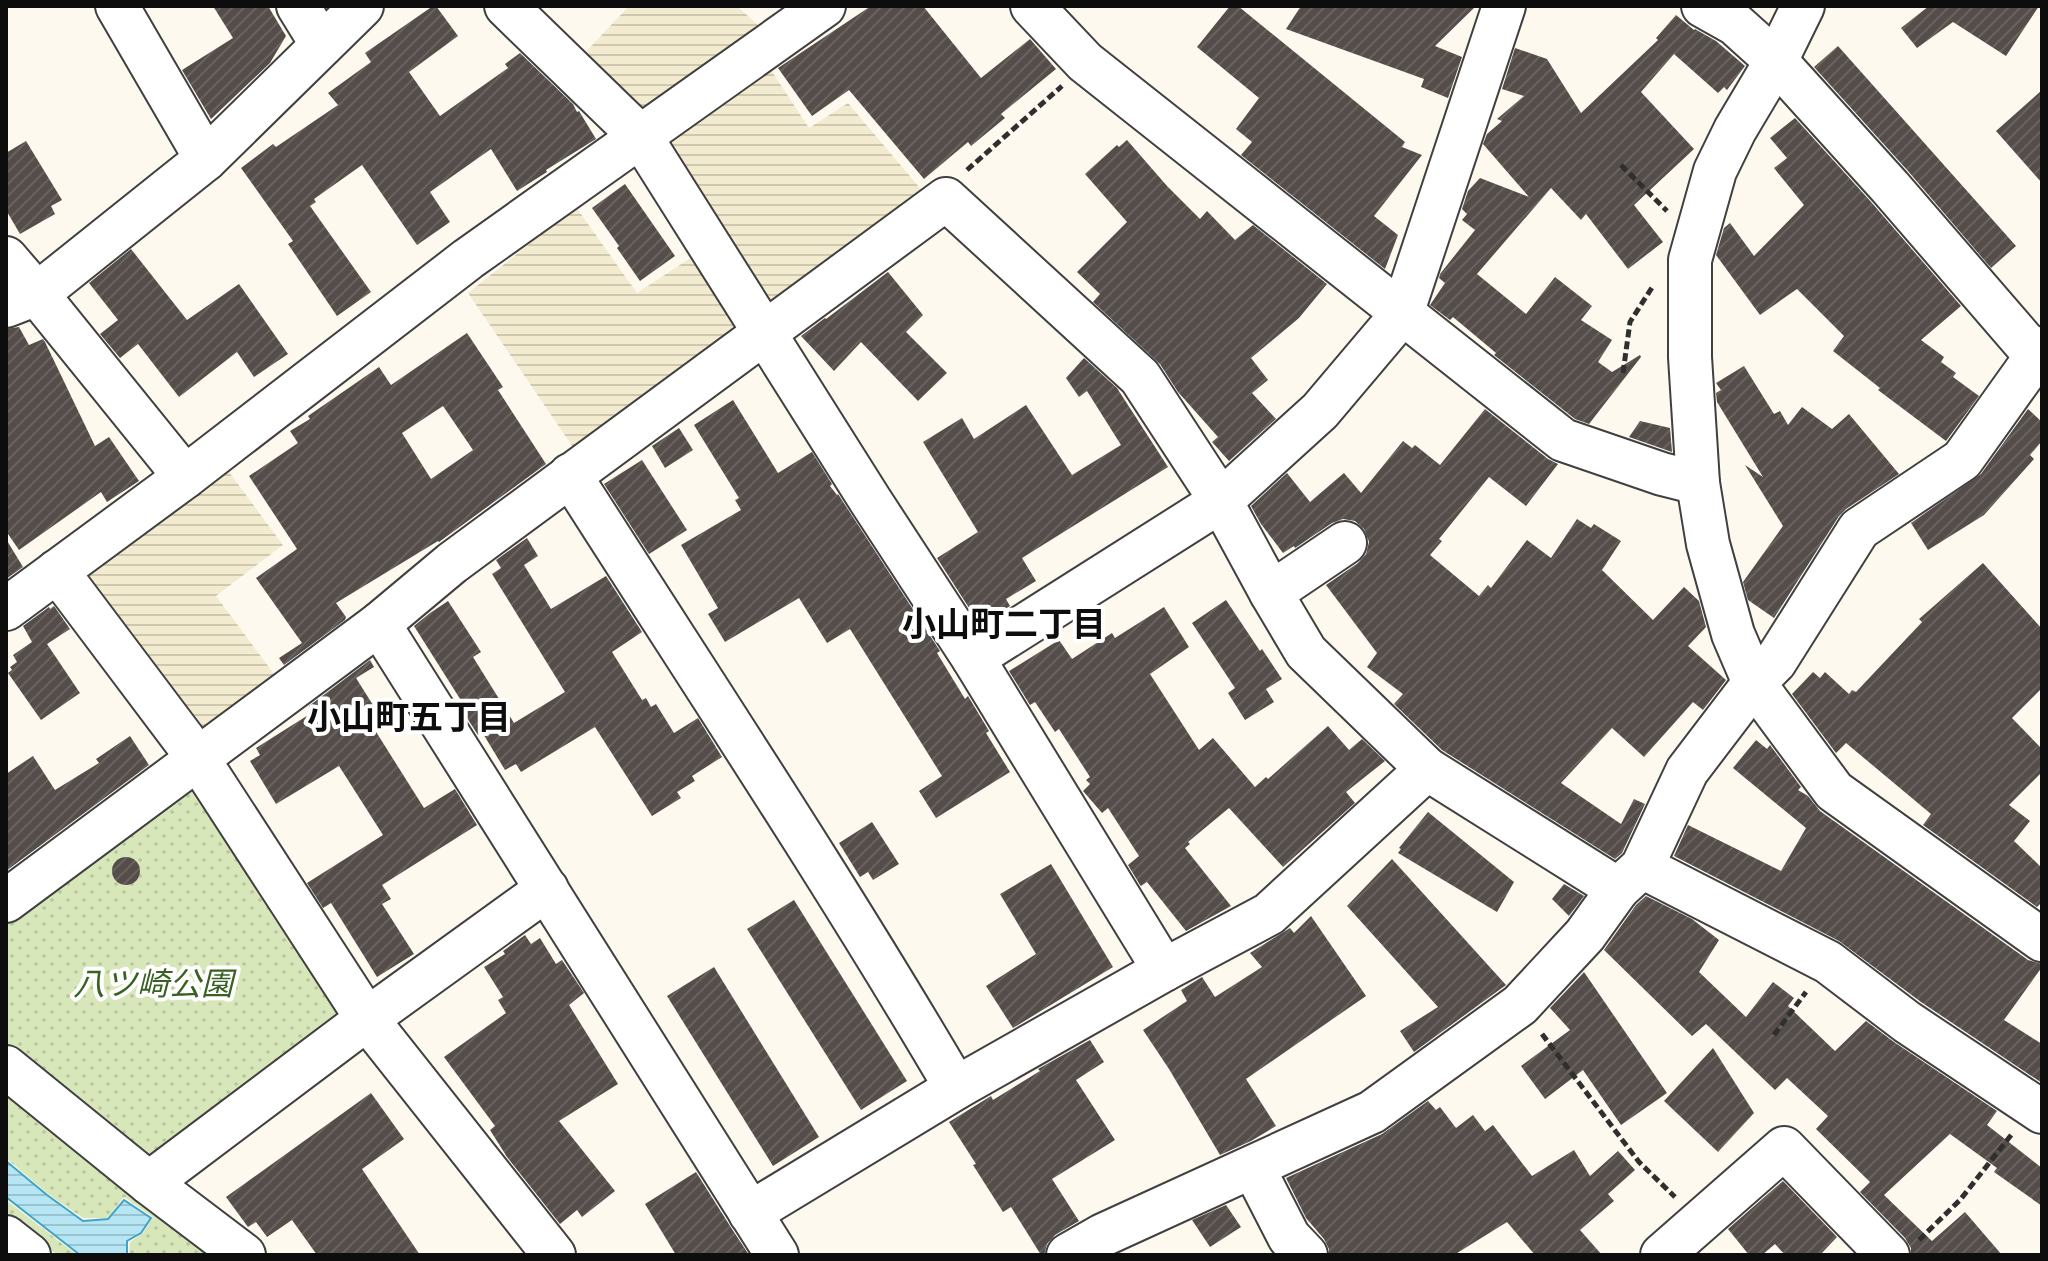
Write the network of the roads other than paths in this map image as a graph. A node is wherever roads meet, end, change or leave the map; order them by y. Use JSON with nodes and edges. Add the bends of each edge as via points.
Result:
{"nodes":[{"id":1,"x":117,"y":6,"type":"edge"},
{"id":2,"x":298,"y":6,"type":"edge"},
{"id":3,"x":362,"y":6,"type":"edge"},
{"id":4,"x":506,"y":6,"type":"edge"},
{"id":5,"x":824,"y":6,"type":"edge"},
{"id":6,"x":1032,"y":6,"type":"edge"},
{"id":7,"x":1504,"y":6,"type":"edge"},
{"id":8,"x":1703,"y":6,"type":"edge"},
{"id":9,"x":1803,"y":6,"type":"edge"},
{"id":10,"x":322,"y":45,"type":"junction"},
{"id":11,"x":1776,"y":61,"type":"junction"},
{"id":12,"x":641,"y":137,"type":"junction"},
{"id":13,"x":206,"y":159,"type":"junction"},
{"id":14,"x":6,"y":258,"type":"edge"},
{"id":15,"x":22,"y":300,"type":"edge"},
{"id":16,"x":1402,"y":314,"type":"junction"},
{"id":17,"x":766,"y":333,"type":"junction"},
{"id":18,"x":2040,"y":356,"type":"edge"},
{"id":19,"x":570,"y":475,"type":"junction"},
{"id":20,"x":185,"y":477,"type":"junction"},
{"id":21,"x":1698,"y":483,"type":"junction"},
{"id":22,"x":1221,"y":501,"type":"junction"},
{"id":23,"x":1345,"y":543,"type":"dead end"},
{"id":24,"x":57,"y":571,"type":"junction"},
{"id":25,"x":1271,"y":593,"type":"junction"},
{"id":26,"x":6,"y":609,"type":"edge"},
{"id":27,"x":379,"y":624,"type":"junction"},
{"id":28,"x":973,"y":658,"type":"junction"},
{"id":29,"x":1754,"y":683,"type":"junction"},
{"id":30,"x":197,"y":757,"type":"junction"},
{"id":31,"x":1427,"y":769,"type":"junction"},
{"id":32,"x":1630,"y":878,"type":"junction"},
{"id":33,"x":547,"y":889,"type":"junction"},
{"id":34,"x":6,"y":901,"type":"edge"},
{"id":35,"x":2042,"y":940,"type":"edge"},
{"id":36,"x":1164,"y":970,"type":"junction"},
{"id":37,"x":367,"y":1019,"type":"junction"},
{"id":38,"x":6,"y":1067,"type":"edge"},
{"id":39,"x":956,"y":1088,"type":"junction"},
{"id":40,"x":2041,"y":1110,"type":"edge"},
{"id":41,"x":1253,"y":1167,"type":"junction"},
{"id":42,"x":149,"y":1183,"type":"junction"},
{"id":43,"x":750,"y":1213,"type":"junction"},
{"id":44,"x":6,"y":1237,"type":"edge"},
{"id":45,"x":1901,"y":1250,"type":"edge"},
{"id":46,"x":29,"y":1255,"type":"edge"},
{"id":47,"x":244,"y":1255,"type":"edge"},
{"id":48,"x":554,"y":1255,"type":"edge"},
{"id":49,"x":777,"y":1255,"type":"edge"},
{"id":50,"x":1068,"y":1255,"type":"edge"},
{"id":51,"x":1306,"y":1255,"type":"edge"},
{"id":52,"x":1662,"y":1255,"type":"edge"}],
"edges":[{"from":1,"to":13,"type":"street"},
{"from":2,"to":10,"type":"street"},
{"from":3,"to":10,"type":"street"},
{"from":4,"to":12,"type":"street"},
{"from":5,"to":12,"type":"street"},
{"from":6,"to":16,"type":"street","via":[[1085,62]]},
{"from":7,"to":16,"type":"street"},
{"from":8,"to":11,"type":"street","via":[[1735,24]]},
{"from":9,"to":11,"type":"street"},
{"from":10,"to":13,"type":"street"},
{"from":11,"to":18,"type":"street"},
{"from":11,"to":21,"type":"street","via":[[1715,171],[1693,250],[1690,357]]},
{"from":12,"to":17,"type":"street"},
{"from":12,"to":20,"type":"street","via":[[468,259]]},
{"from":13,"to":15,"type":"street"},
{"from":14,"to":15,"type":"street"},
{"from":15,"to":20,"type":"street"},
{"from":16,"to":21,"type":"street","via":[[1563,440]]},
{"from":16,"to":22,"type":"street","via":[[1320,411]]},
{"from":17,"to":19,"type":"street"},
{"from":17,"to":22,"type":"street","via":[[946,199],[1140,377]]},
{"from":17,"to":28,"type":"street"},
{"from":18,"to":29,"type":"street","via":[[1962,460],[1859,529],[1775,662]]},
{"from":19,"to":27,"type":"street"},
{"from":19,"to":39,"type":"street"},
{"from":20,"to":24,"type":"street"},
{"from":21,"to":29,"type":"street","via":[[1708,544],[1733,634]]},
{"from":22,"to":25,"type":"street"},
{"from":22,"to":28,"type":"street"},
{"from":23,"to":25,"type":"street"},
{"from":24,"to":26,"type":"street"},
{"from":24,"to":30,"type":"street"},
{"from":25,"to":31,"type":"street","via":[[1306,652]]},
{"from":27,"to":30,"type":"street"},
{"from":27,"to":33,"type":"street"},
{"from":28,"to":36,"type":"street"},
{"from":29,"to":32,"type":"street","via":[[1687,771]]},
{"from":29,"to":35,"type":"street","via":[[1834,791]]},
{"from":30,"to":34,"type":"street"},
{"from":30,"to":37,"type":"street"},
{"from":31,"to":32,"type":"street"},
{"from":31,"to":36,"type":"street","via":[[1269,914]]},
{"from":32,"to":40,"type":"street","via":[[1828,962],[1907,1022]]},
{"from":32,"to":41,"type":"street","via":[[1520,1005],[1372,1112]]},
{"from":33,"to":37,"type":"street"},
{"from":33,"to":43,"type":"street"},
{"from":36,"to":39,"type":"street"},
{"from":37,"to":42,"type":"street"},
{"from":37,"to":48,"type":"street"},
{"from":38,"to":42,"type":"street"},
{"from":39,"to":43,"type":"street"},
{"from":41,"to":50,"type":"street"},
{"from":41,"to":51,"type":"street","via":[[1289,1237]]},
{"from":42,"to":47,"type":"street"},
{"from":43,"to":49,"type":"street"},
{"from":44,"to":46,"type":"street"},
{"from":45,"to":52,"type":"street","via":[[1784,1148]]}]}
